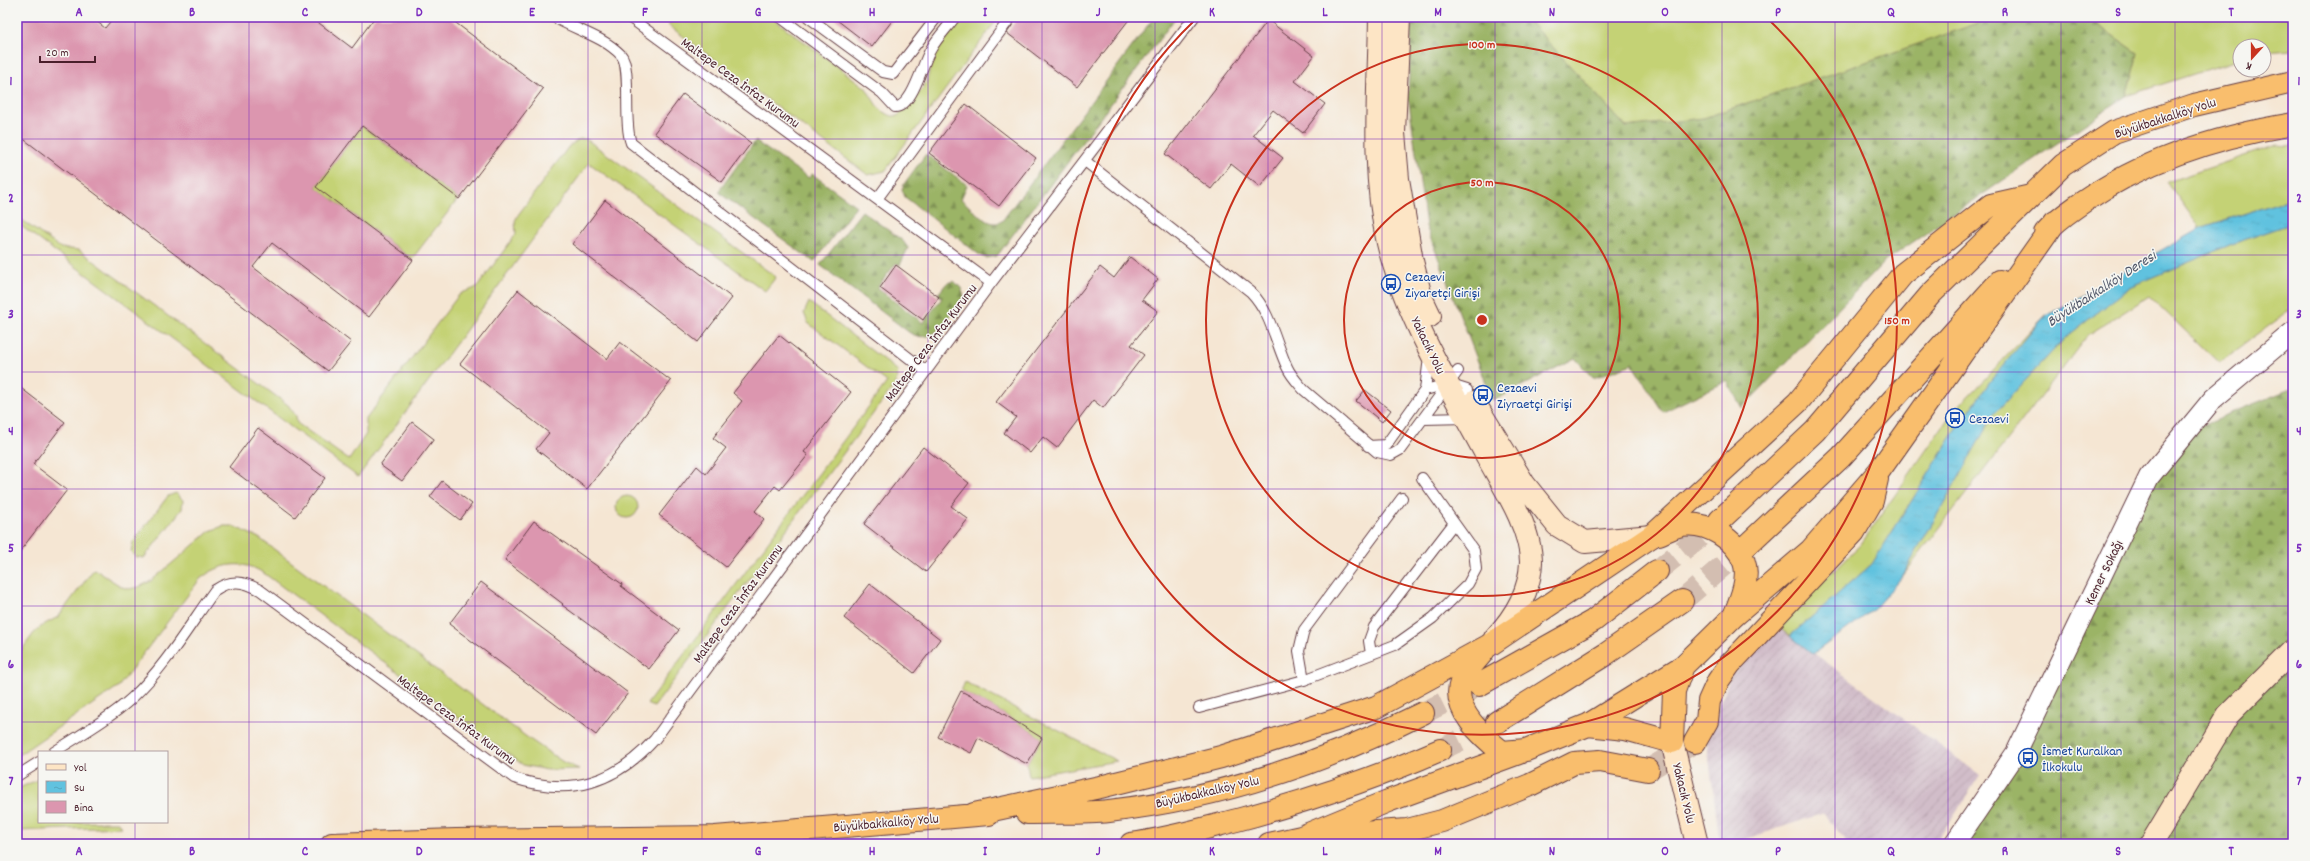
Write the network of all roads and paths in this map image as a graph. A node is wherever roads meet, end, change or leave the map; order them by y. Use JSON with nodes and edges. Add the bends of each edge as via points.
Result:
{"nodes":[{"id":1,"x":554,"y":17,"type":"edge"},
{"id":2,"x":629,"y":17,"type":"edge"},
{"id":3,"x":780,"y":17,"type":"edge"},
{"id":4,"x":808,"y":17,"type":"edge"},
{"id":5,"x":937,"y":17,"type":"edge"},
{"id":6,"x":955,"y":17,"type":"edge"},
{"id":7,"x":1011,"y":17,"type":"edge"},
{"id":8,"x":1194,"y":17,"type":"edge"},
{"id":9,"x":1380,"y":17,"type":"edge"},
{"id":10,"x":1399,"y":17,"type":"edge"},
{"id":11,"x":2293,"y":82,"type":"edge"},
{"id":12,"x":2293,"y":124,"type":"edge"},
{"id":13,"x":1084,"y":161,"type":"junction"},
{"id":14,"x":2031,"y":196,"type":"junction"},
{"id":15,"x":877,"y":199,"type":"junction"},
{"id":16,"x":2055,"y":222,"type":"junction"},
{"id":17,"x":991,"y":283,"type":"junction"},
{"id":18,"x":2293,"y":332,"type":"edge"},
{"id":19,"x":1430,"y":348,"type":"junction"},
{"id":20,"x":926,"y":371,"type":"junction"},
{"id":21,"x":1458,"y":382,"type":"junction"},
{"id":22,"x":1425,"y":390,"type":"junction"},
{"id":23,"x":1467,"y":418,"type":"junction"},
{"id":24,"x":1423,"y":419,"type":"junction"},
{"id":25,"x":1368,"y":446,"type":"junction"},
{"id":26,"x":1879,"y":471,"type":"junction"},
{"id":27,"x":1422,"y":478,"type":"dead end"},
{"id":28,"x":1402,"y":498,"type":"dead end"},
{"id":29,"x":1720,"y":520,"type":"tunnel mouth"},
{"id":30,"x":1454,"y":523,"type":"junction"},
{"id":31,"x":1652,"y":536,"type":"junction"},
{"id":32,"x":1745,"y":547,"type":"tunnel mouth"},
{"id":33,"x":1658,"y":571,"type":"tunnel mouth"},
{"id":34,"x":1682,"y":601,"type":"tunnel mouth"},
{"id":35,"x":1734,"y":616,"type":"junction"},
{"id":36,"x":1488,"y":646,"type":"junction"},
{"id":37,"x":2293,"y":650,"type":"edge"},
{"id":38,"x":1371,"y":654,"type":"junction"},
{"id":39,"x":1683,"y":666,"type":"junction"},
{"id":40,"x":1304,"y":680,"type":"junction"},
{"id":41,"x":1479,"y":685,"type":"tunnel mouth"},
{"id":42,"x":1199,"y":708,"type":"dead end"},
{"id":43,"x":1423,"y":712,"type":"tunnel mouth"},
{"id":44,"x":1497,"y":722,"type":"tunnel mouth"},
{"id":45,"x":1588,"y":725,"type":"junction"},
{"id":46,"x":1672,"y":742,"type":"junction"},
{"id":47,"x":1695,"y":742,"type":"tunnel mouth"},
{"id":48,"x":1440,"y":750,"type":"tunnel mouth"},
{"id":49,"x":1526,"y":750,"type":"junction"},
{"id":50,"x":56,"y":751,"type":"edge"},
{"id":51,"x":38,"y":763,"type":"edge"},
{"id":52,"x":1648,"y":770,"type":"tunnel mouth"},
{"id":53,"x":17,"y":776,"type":"edge"},
{"id":54,"x":974,"y":814,"type":"junction"},
{"id":55,"x":1301,"y":837,"type":"junction"},
{"id":56,"x":332,"y":844,"type":"edge"},
{"id":57,"x":1131,"y":844,"type":"edge"},
{"id":58,"x":1269,"y":844,"type":"edge"},
{"id":59,"x":1697,"y":844,"type":"edge"},
{"id":60,"x":1954,"y":844,"type":"edge"},
{"id":61,"x":2151,"y":844,"type":"edge"}],
"edges":[{"from":1,"to":20,"type":"lane","via":[[597,38],[622,56],[625,63],[628,134],[632,143]]},
{"from":2,"to":15,"type":"lane","name":"Maltepe Ceza İnfaz Kurumu"},
{"from":3,"to":6,"type":"lane","via":[[882,93],[895,107],[905,103],[913,91],[924,60]]},
{"from":4,"to":5,"type":"lane","via":[[883,72],[893,74]]},
{"from":7,"to":15,"type":"lane"},
{"from":8,"to":13,"type":"lane","name":"Maltepe Ceza İnfaz Kurumu"},
{"from":9,"to":19,"type":"main road","name":"Yakacık Yolu","via":[[1378,162],[1382,210],[1388,243],[1403,291]]},
{"from":10,"to":21,"type":"main road","name":"Yakacık Yolu","via":[[1394,133],[1406,236],[1421,297]]},
{"from":11,"to":14,"type":"highway","name":"Büyükbakkalköy Yolu","via":[[2194,105],[2114,132],[2063,165]]},
{"from":12,"to":16,"type":"highway","via":[[2199,146],[2138,169]]},
{"from":13,"to":17,"type":"lane","name":"Maltepe Ceza İnfaz Kurumu"},
{"from":13,"to":25,"type":"lane","via":[[1260,301],[1269,317],[1288,369],[1295,379],[1304,390]]},
{"from":14,"to":29,"type":"highway","name":"Büyükbakkalköy Yolu","via":[[1930,295],[1815,431]]},
{"from":14,"to":31,"type":"highway","via":[[1991,205],[1903,274],[1798,402]]},
{"from":15,"to":17,"type":"lane","name":"Maltepe Ceza İnfaz Kurumu"},
{"from":16,"to":26,"type":"highway"},
{"from":16,"to":32,"type":"highway","via":[[1841,457]]},
{"from":17,"to":20,"type":"lane","name":"Maltepe Ceza İnfaz Kurumu"},
{"from":18,"to":60,"type":"street","name":"Kemer Sokağı","via":[[2214,399],[2149,477],[2016,753]]},
{"from":19,"to":21,"type":"main road","name":"Yakacık Yolu"},
{"from":19,"to":22,"type":"lane"},
{"from":20,"to":50,"type":"lane","name":"Maltepe Ceza İnfaz Kurumu","via":[[655,739],[628,765],[612,774],[572,786],[538,785],[514,778],[260,590],[235,581],[215,590],[148,681],[132,698]]},
{"from":21,"to":22,"type":"lane"},
{"from":21,"to":23,"type":"main road","name":"Yakacık Yolu"},
{"from":21,"to":24,"type":"lane"},
{"from":21,"to":31,"type":"main road","name":"Yakacık Yolu","via":[[1524,484],[1557,525],[1585,542]]},
{"from":22,"to":25,"type":"lane","via":[[1386,445]]},
{"from":23,"to":24,"type":"lane"},
{"from":23,"to":36,"type":"main road","name":"Yakacık Yolu","via":[[1515,509],[1527,540],[1531,562],[1526,592],[1510,622]]},
{"from":24,"to":25,"type":"lane","via":[[1396,454],[1385,455]]},
{"from":26,"to":35,"type":"highway","via":[[1811,550]]},
{"from":26,"to":47,"type":"highway","via":[[1872,501],[1854,532],[1730,664],[1718,681],[1709,702],[1707,721]]},
{"from":27,"to":30,"type":"lane"},
{"from":28,"to":40,"type":"lane","via":[[1304,630],[1300,651]]},
{"from":30,"to":38,"type":"lane","via":[[1374,627],[1369,641]]},
{"from":30,"to":38,"type":"lane","via":[[1476,556],[1476,569],[1472,580],[1434,618],[1395,645]]},
{"from":31,"to":35,"type":"highway","via":[[1682,525],[1700,525],[1728,539],[1744,562],[1744,589]]},
{"from":31,"to":36,"type":"highway"},
{"from":33,"to":41,"type":"highway","via":[[1593,621]]},
{"from":34,"to":44,"type":"highway","via":[[1606,654]]},
{"from":35,"to":39,"type":"highway"},
{"from":36,"to":49,"type":"highway","via":[[1461,682],[1460,706],[1483,736],[1502,752]]},
{"from":36,"to":54,"type":"highway","via":[[1376,707],[1221,756],[1100,788]]},
{"from":37,"to":61,"type":"main road","via":[[2228,716]]},
{"from":38,"to":40,"type":"lane"},
{"from":39,"to":45,"type":"highway"},
{"from":39,"to":46,"type":"highway","via":[[1674,691]]},
{"from":40,"to":42,"type":"lane"},
{"from":43,"to":54,"type":"highway","name":"Büyükbakkalköy Yolu","via":[[1369,740],[1278,775],[1202,796],[1108,811]]},
{"from":45,"to":46,"type":"highway","via":[[1625,729]]},
{"from":45,"to":49,"type":"highway"},
{"from":46,"to":59,"type":"main road","name":"Yakacık Yolu"},
{"from":48,"to":57,"type":"highway","via":[[1394,770],[1304,802],[1164,839]]},
{"from":49,"to":55,"type":"highway","via":[[1388,801]]},
{"from":51,"to":53,"type":"lane"},
{"from":52,"to":55,"type":"highway","via":[[1600,761],[1574,763],[1530,785],[1442,821],[1407,830]]},
{"from":54,"to":56,"type":"highway","name":"Büyükbakkalköy Yolu","via":[[715,837]]},
{"from":55,"to":58,"type":"highway"}]}
